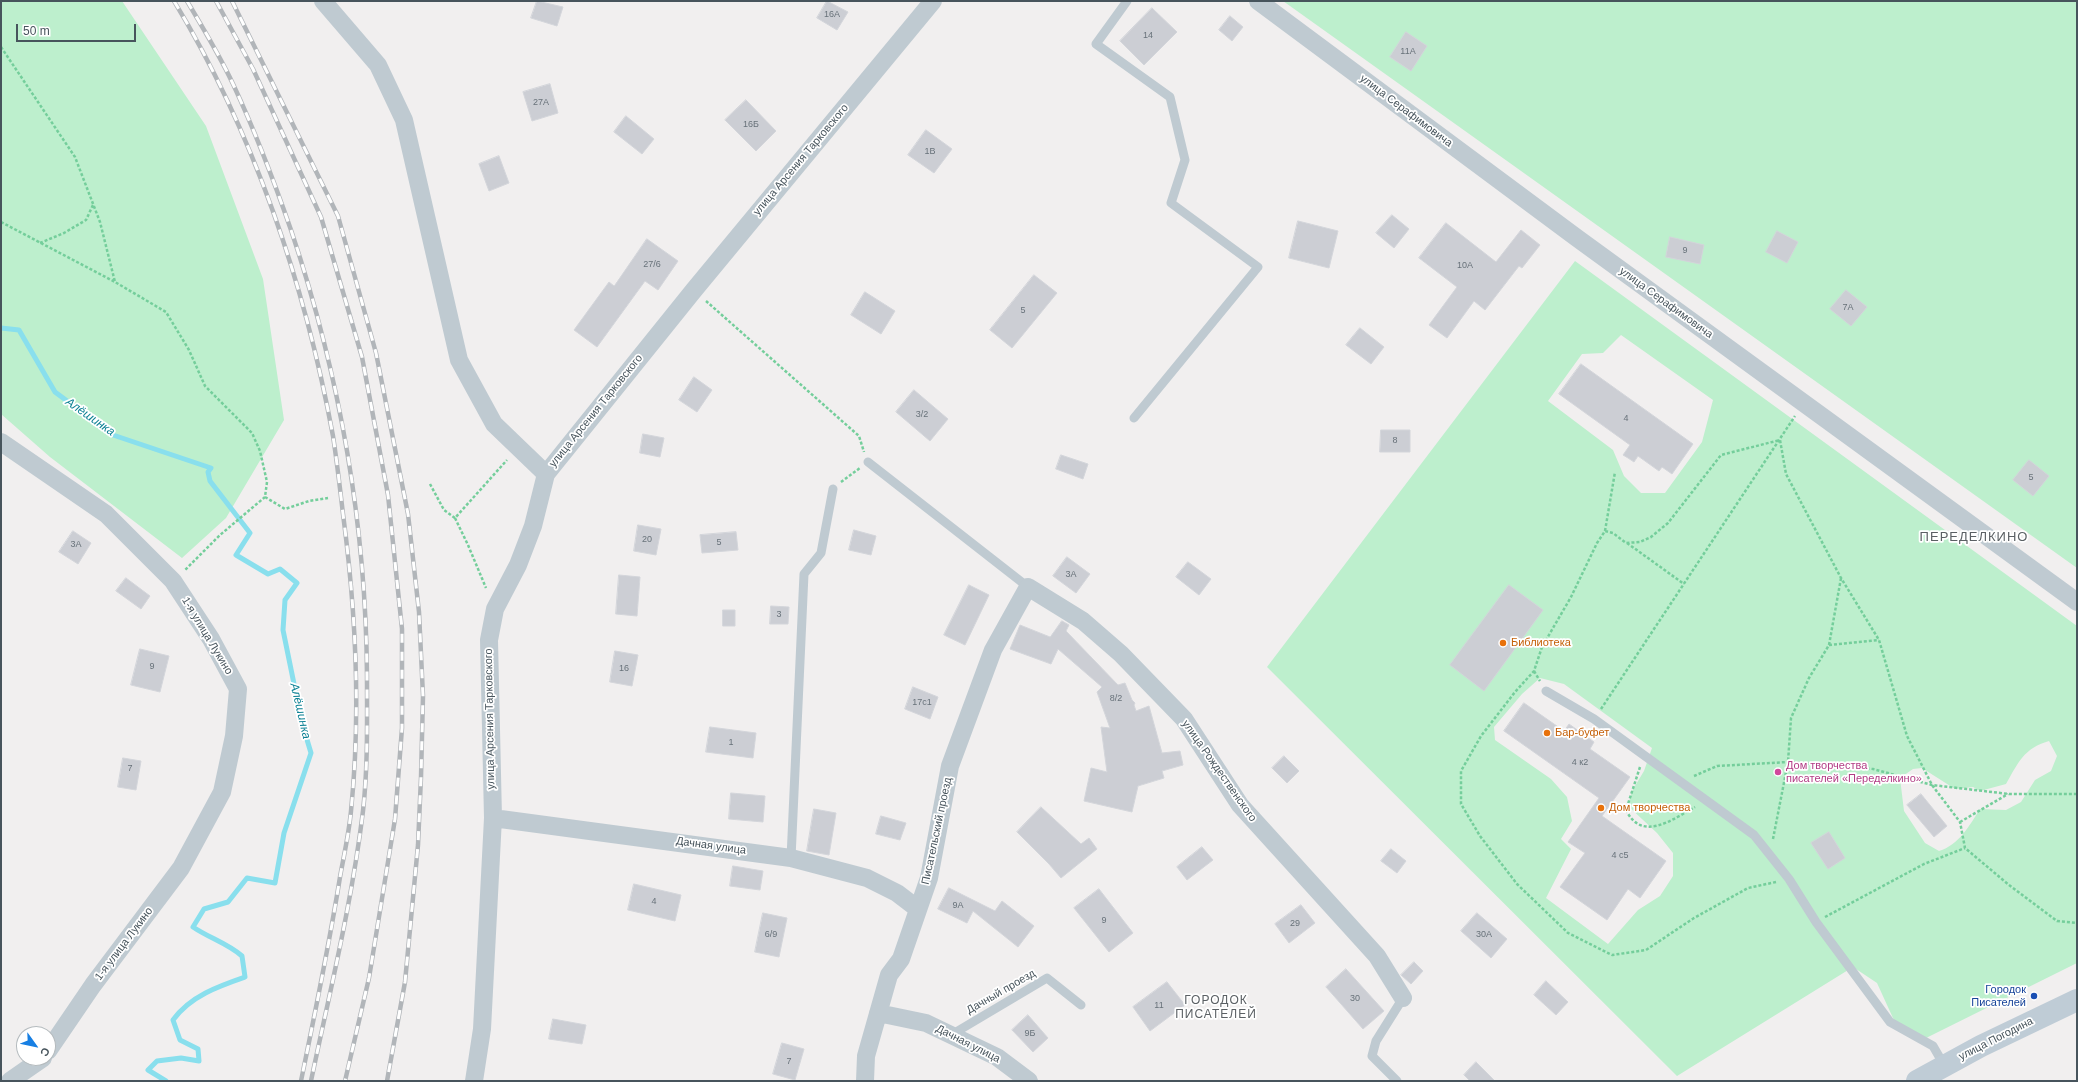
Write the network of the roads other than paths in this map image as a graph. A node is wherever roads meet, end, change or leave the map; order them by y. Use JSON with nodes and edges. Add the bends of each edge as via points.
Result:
{"nodes":[{"id":1,"x":323,"y":1,"type":"edge"},
{"id":2,"x":933,"y":1,"type":"edge"},
{"id":3,"x":1128,"y":1,"type":"edge"},
{"id":4,"x":1258,"y":1,"type":"edge"},
{"id":5,"x":1134,"y":418,"type":"dead end"},
{"id":6,"x":1,"y":442,"type":"edge"},
{"id":7,"x":868,"y":462,"type":"road end"},
{"id":8,"x":546,"y":474,"type":"junction"},
{"id":9,"x":833,"y":489,"type":"road end"},
{"id":10,"x":1028,"y":587,"type":"junction"},
{"id":11,"x":2077,"y":602,"type":"edge"},
{"id":12,"x":1546,"y":691,"type":"dead end"},
{"id":13,"x":493,"y":818,"type":"junction"},
{"id":14,"x":791,"y":858,"type":"junction"},
{"id":15,"x":918,"y":909,"type":"junction"},
{"id":16,"x":1403,"y":998,"type":"joint"},
{"id":17,"x":2077,"y":1000,"type":"edge"},
{"id":18,"x":1080,"y":1005,"type":"dead end"},
{"id":19,"x":878,"y":1013,"type":"junction"},
{"id":20,"x":951,"y":1035,"type":"junction"},
{"id":21,"x":56,"y":1039,"type":"edge"},
{"id":22,"x":1944,"y":1065,"type":"junction"},
{"id":23,"x":32,"y":1066,"type":"edge"},
{"id":24,"x":10,"y":1081,"type":"edge"},
{"id":25,"x":474,"y":1081,"type":"edge"},
{"id":26,"x":865,"y":1081,"type":"edge"},
{"id":27,"x":1029,"y":1081,"type":"edge"},
{"id":28,"x":1397,"y":1081,"type":"edge"},
{"id":29,"x":1917,"y":1081,"type":"edge"}],
"edges":[{"from":1,"to":8,"type":"street","via":[[378,65],[404,120],[459,360],[494,424]]},
{"from":2,"to":8,"type":"street","name":"улица Арсения Тарковского"},
{"from":3,"to":5,"type":"lane","via":[[1096,44],[1170,97],[1185,160],[1171,203],[1258,267]]},
{"from":4,"to":11,"type":"street","name":"улица Серафимовича","via":[[1577,238]]},
{"from":6,"to":21,"type":"street","name":"1-я улица Лукино","via":[[106,514],[173,581],[211,639],[238,689],[234,736],[222,792],[181,868],[93,985]]},
{"from":7,"to":10,"type":"lane"},
{"from":8,"to":13,"type":"street","name":"улица Арсения Тарковского","via":[[533,526],[518,565],[495,609],[489,640]]},
{"from":9,"to":14,"type":"lane","via":[[821,553],[804,574]]},
{"from":10,"to":15,"type":"street","name":"Писательский проезд","via":[[993,650],[950,766],[929,878]]},
{"from":10,"to":16,"type":"street","name":"улица Рождественского","via":[[1083,621],[1121,654],[1184,719],[1240,805],[1377,956]]},
{"from":12,"to":22,"type":"lane","via":[[1594,719],[1754,835],[1890,1022],[1933,1046]]},
{"from":13,"to":14,"type":"street","name":"Дачная улица"},
{"from":13,"to":25,"type":"street","name":"улица Арсения Тарковского","via":[[482,1029]]},
{"from":14,"to":15,"type":"street","name":"Дачная улица","via":[[867,878],[897,893]]},
{"from":15,"to":19,"type":"street","name":"Писательский проезд","via":[[901,959],[889,975]]},
{"from":16,"to":28,"type":"lane","via":[[1376,1041],[1372,1056]]},
{"from":17,"to":22,"type":"main road","name":"улица Погодина"},
{"from":18,"to":20,"type":"lane","name":"Дачный проезд","via":[[1047,978]]},
{"from":19,"to":20,"type":"street","name":"Дачная улица","via":[[926,1023]]},
{"from":19,"to":26,"type":"street","name":"Писательский проезд","via":[[866,1056]]},
{"from":20,"to":27,"type":"street","name":"Дачная улица","via":[[997,1057]]},
{"from":22,"to":29,"type":"main road","name":"улица Погодина"},
{"from":23,"to":24,"type":"street"}]}
